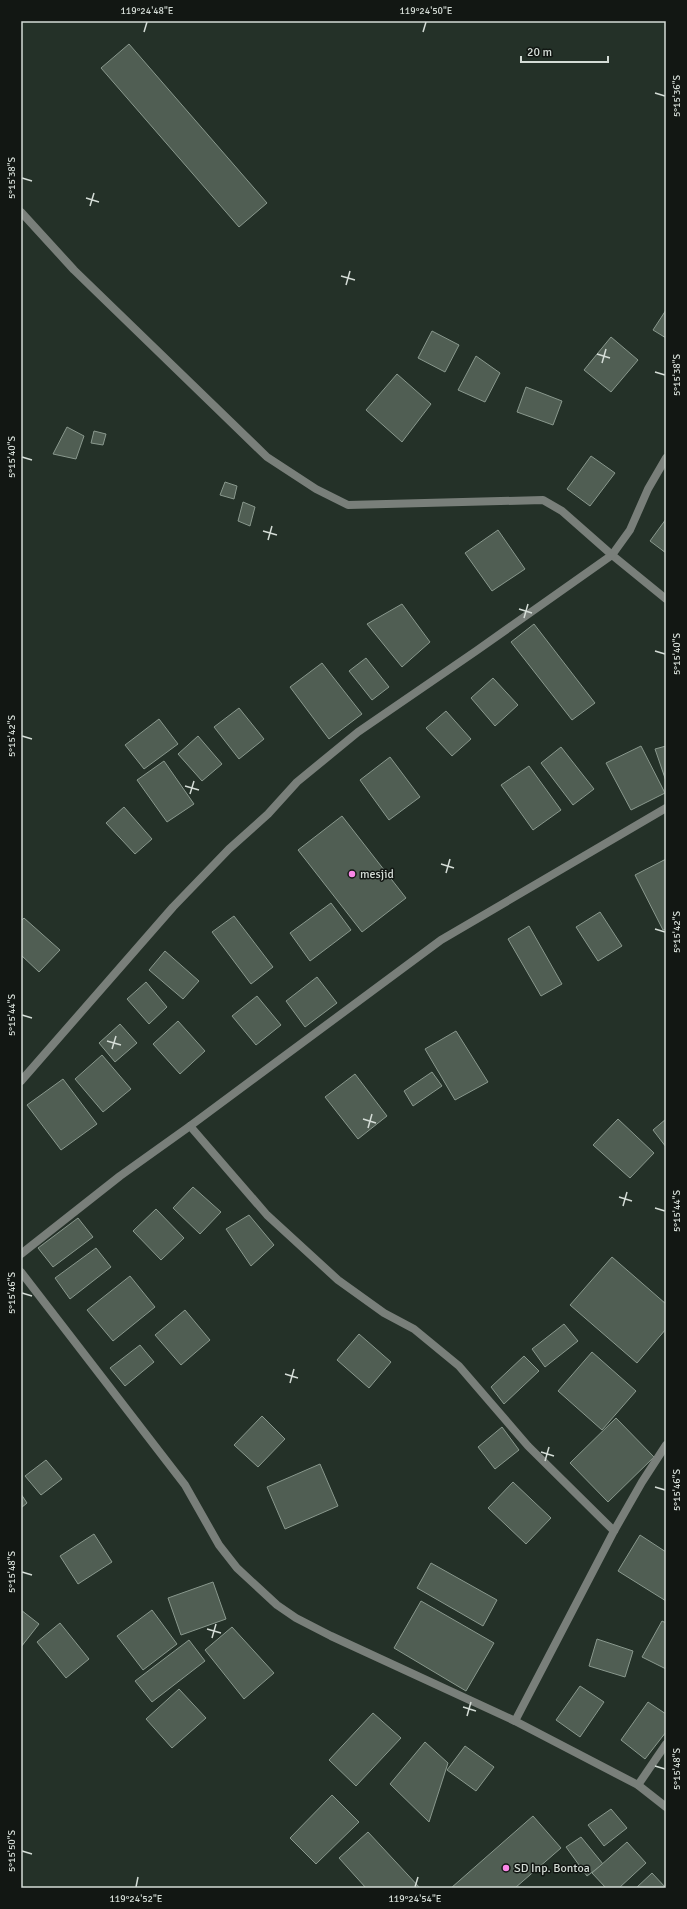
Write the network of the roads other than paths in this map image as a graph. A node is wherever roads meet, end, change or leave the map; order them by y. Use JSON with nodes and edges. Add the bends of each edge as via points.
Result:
{"nodes":[{"id":1,"x":21,"y":212,"type":"edge"},
{"id":2,"x":666,"y":458,"type":"edge"},
{"id":3,"x":612,"y":555,"type":"junction"},
{"id":4,"x":666,"y":599,"type":"edge"},
{"id":5,"x":666,"y":808,"type":"edge"},
{"id":6,"x":21,"y":1081,"type":"edge"},
{"id":7,"x":190,"y":1126,"type":"junction"},
{"id":8,"x":21,"y":1254,"type":"edge"},
{"id":9,"x":21,"y":1272,"type":"edge"},
{"id":10,"x":666,"y":1445,"type":"edge"},
{"id":11,"x":614,"y":1531,"type":"junction"},
{"id":12,"x":515,"y":1721,"type":"junction"},
{"id":13,"x":666,"y":1744,"type":"edge"},
{"id":14,"x":638,"y":1785,"type":"junction"},
{"id":15,"x":666,"y":1807,"type":"edge"}],
"edges":[{"from":1,"to":3,"type":"street","via":[[74,270],[266,457],[316,489],[348,505],[543,500],[562,511]]},
{"from":2,"to":3,"type":"street","via":[[648,489],[630,530]]},
{"from":3,"to":4,"type":"street"},
{"from":3,"to":6,"type":"street","via":[[358,732],[297,782],[173,907]]},
{"from":5,"to":7,"type":"street","via":[[442,940]]},
{"from":7,"to":8,"type":"street","via":[[120,1176]]},
{"from":7,"to":11,"type":"street","via":[[267,1215],[338,1280],[384,1313],[414,1329],[458,1366],[528,1446]]},
{"from":9,"to":12,"type":"street","via":[[185,1485],[219,1545],[237,1568],[266,1596],[296,1618],[331,1636]]},
{"from":10,"to":11,"type":"street"},
{"from":11,"to":12,"type":"street"},
{"from":12,"to":14,"type":"street"},
{"from":13,"to":14,"type":"street"},
{"from":14,"to":15,"type":"street"}]}
